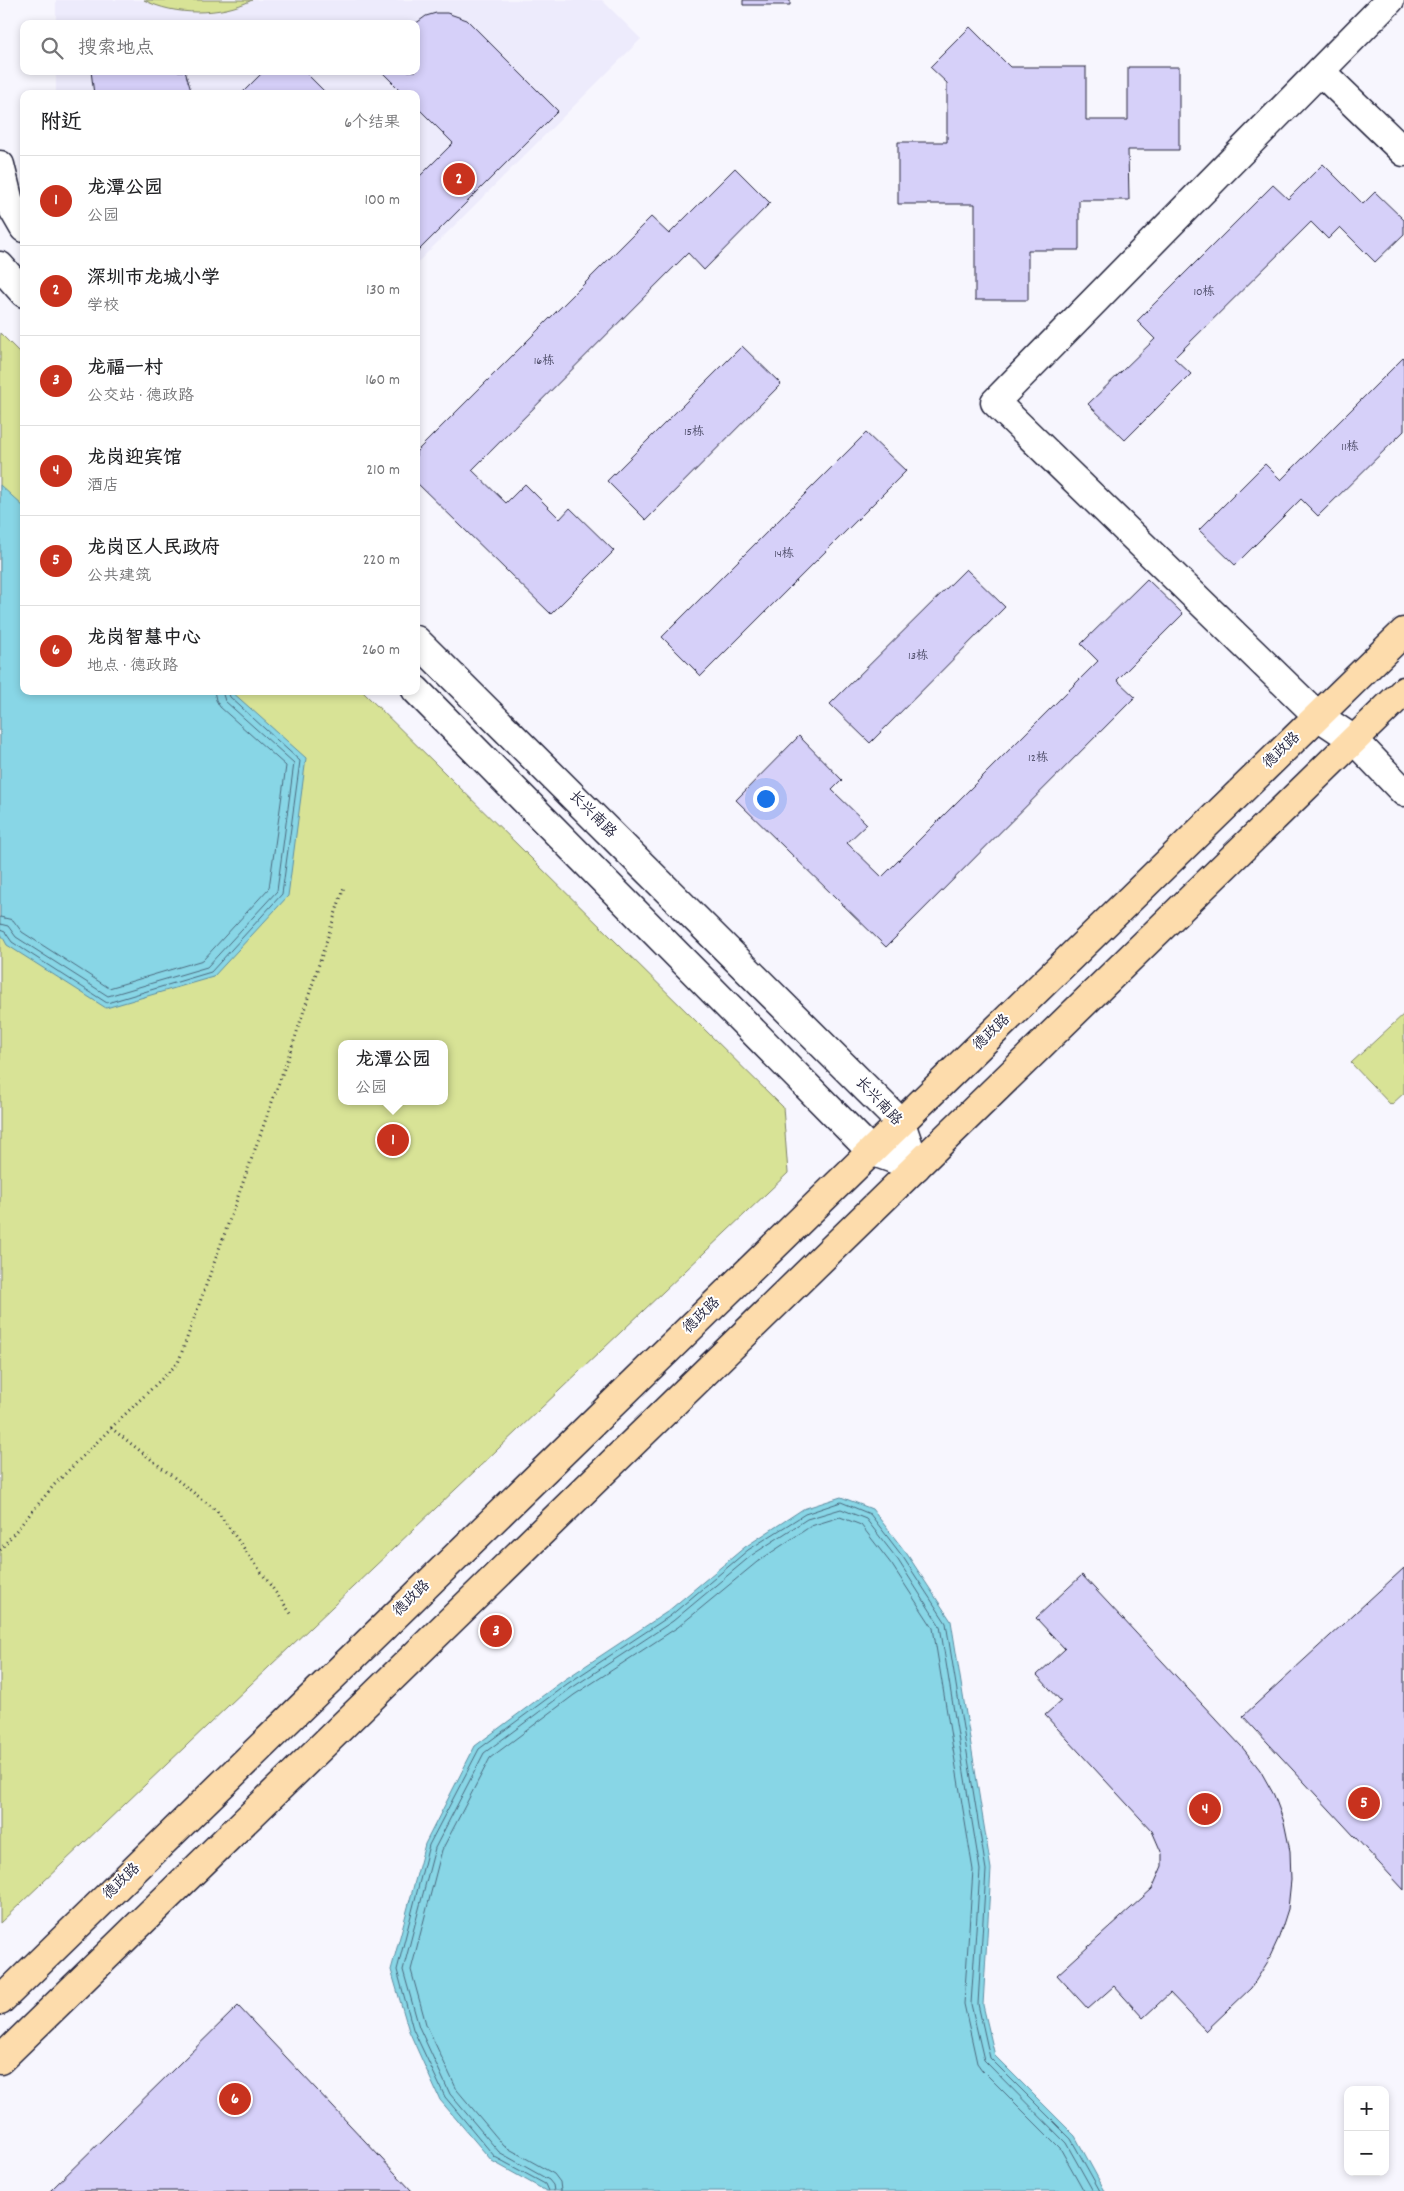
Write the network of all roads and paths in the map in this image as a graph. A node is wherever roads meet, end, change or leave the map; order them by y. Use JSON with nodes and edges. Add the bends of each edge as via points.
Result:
{"nodes":[{"id":1,"x":1390,"y":0,"type":"edge"},
{"id":2,"x":1320,"y":71,"type":"junction"},
{"id":3,"x":1404,"y":152,"type":"edge"},
{"id":4,"x":0,"y":165,"type":"edge"},
{"id":5,"x":20,"y":221,"type":"edge"},
{"id":6,"x":0,"y":266,"type":"edge"},
{"id":7,"x":20,"y":288,"type":"edge"},
{"id":8,"x":1404,"y":632,"type":"edge"},
{"id":9,"x":420,"y":644,"type":"edge"},
{"id":10,"x":1404,"y":691,"type":"edge"},
{"id":11,"x":420,"y":694,"type":"edge"},
{"id":12,"x":1318,"y":716,"type":"junction"},
{"id":13,"x":1354,"y":740,"type":"junction"},
{"id":14,"x":1404,"y":792,"type":"edge"},
{"id":15,"x":344,"y":887,"type":"dead end"},
{"id":16,"x":901,"y":1122,"type":"junction"},
{"id":17,"x":871,"y":1151,"type":"junction"},
{"id":18,"x":916,"y":1167,"type":"junction"},
{"id":19,"x":111,"y":1428,"type":"junction"},
{"id":20,"x":0,"y":1550,"type":"edge"},
{"id":21,"x":292,"y":1615,"type":"dead end"},
{"id":22,"x":0,"y":2001,"type":"edge"},
{"id":23,"x":0,"y":2060,"type":"edge"}],
"edges":[{"from":1,"to":2,"type":"street"},
{"from":2,"to":3,"type":"street"},
{"from":2,"to":12,"type":"street","via":[[995,402]]},
{"from":4,"to":5,"type":"street","via":[[9,202]]},
{"from":6,"to":7,"type":"street"},
{"from":8,"to":12,"type":"main road","name":"德政路"},
{"from":9,"to":16,"type":"street","name":"长兴南路"},
{"from":10,"to":13,"type":"main road"},
{"from":11,"to":17,"type":"street"},
{"from":12,"to":13,"type":"street"},
{"from":12,"to":16,"type":"main road","name":"德政路"},
{"from":13,"to":14,"type":"street"},
{"from":13,"to":18,"type":"main road"},
{"from":15,"to":19,"type":"path","via":[[291,1050],[178,1363]]},
{"from":16,"to":17,"type":"main road","name":"德政路"},
{"from":16,"to":18,"type":"street","name":"长兴南路"},
{"from":17,"to":18,"type":"street"},
{"from":17,"to":22,"type":"main road","name":"德政路"},
{"from":18,"to":23,"type":"main road"},
{"from":19,"to":20,"type":"path","via":[[55,1484]]},
{"from":19,"to":21,"type":"path","via":[[217,1511]]}]}
